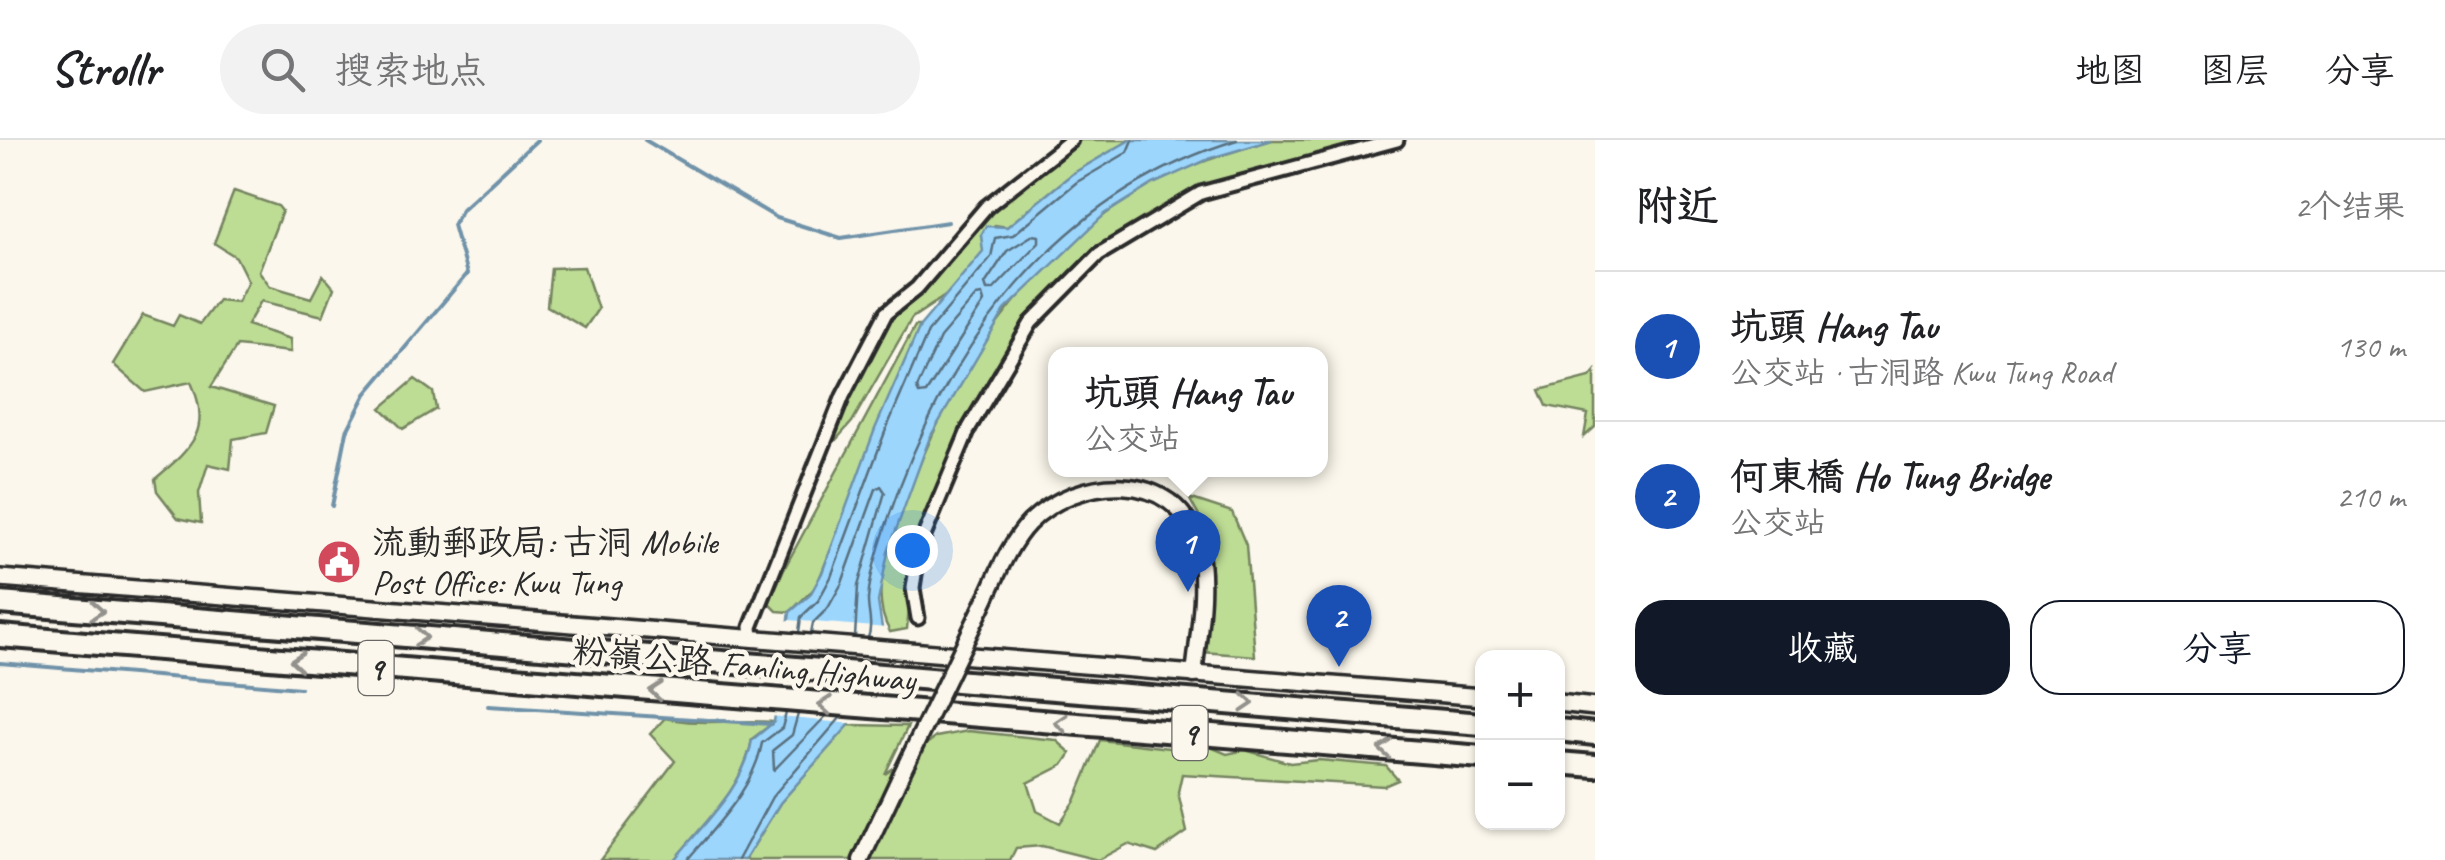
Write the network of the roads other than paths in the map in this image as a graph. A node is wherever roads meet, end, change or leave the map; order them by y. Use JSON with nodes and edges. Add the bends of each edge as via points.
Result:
{"nodes":[{"id":1,"x":1071,"y":140,"type":"edge"},
{"id":2,"x":1397,"y":140,"type":"edge"},
{"id":3,"x":0,"y":578,"type":"edge"},
{"id":4,"x":0,"y":604,"type":"edge"},
{"id":5,"x":918,"y":618,"type":"dead end"},
{"id":6,"x":0,"y":636,"type":"edge"},
{"id":7,"x":752,"y":638,"type":"junction"},
{"id":8,"x":1194,"y":675,"type":"junction"},
{"id":9,"x":1475,"y":695,"type":"edge"},
{"id":10,"x":1565,"y":704,"type":"edge"},
{"id":11,"x":1595,"y":706,"type":"edge"},
{"id":12,"x":1475,"y":723,"type":"edge"},
{"id":13,"x":1565,"y":731,"type":"edge"},
{"id":14,"x":1595,"y":734,"type":"edge"},
{"id":15,"x":1475,"y":756,"type":"edge"},
{"id":16,"x":1565,"y":764,"type":"edge"},
{"id":17,"x":1595,"y":766,"type":"edge"},
{"id":18,"x":861,"y":860,"type":"edge"}],
"edges":[{"from":1,"to":7,"type":"street","via":[[986,206],[880,324],[843,396]]},
{"from":2,"to":5,"type":"street","via":[[1202,193],[1099,254],[1031,322],[969,428],[919,548],[913,588]]},
{"from":3,"to":7,"type":"main road"},
{"from":4,"to":12,"type":"highway","name":"粉嶺公路 Fanling Highway","number":"9","one_way":true},
{"from":15,"to":6,"type":"highway","name":"粉嶺公路 Fanling Highway","number":"9","one_way":true},
{"from":7,"to":8,"type":"main road"},
{"from":8,"to":9,"type":"main road"},
{"from":8,"to":18,"type":"street","bridge":true,"via":[[1201,569],[1198,546],[1174,507],[1143,488],[1097,485],[1047,508],[1017,537]]},
{"from":10,"to":11,"type":"main road"},
{"from":13,"to":14,"type":"highway"},
{"from":16,"to":17,"type":"highway"}]}
